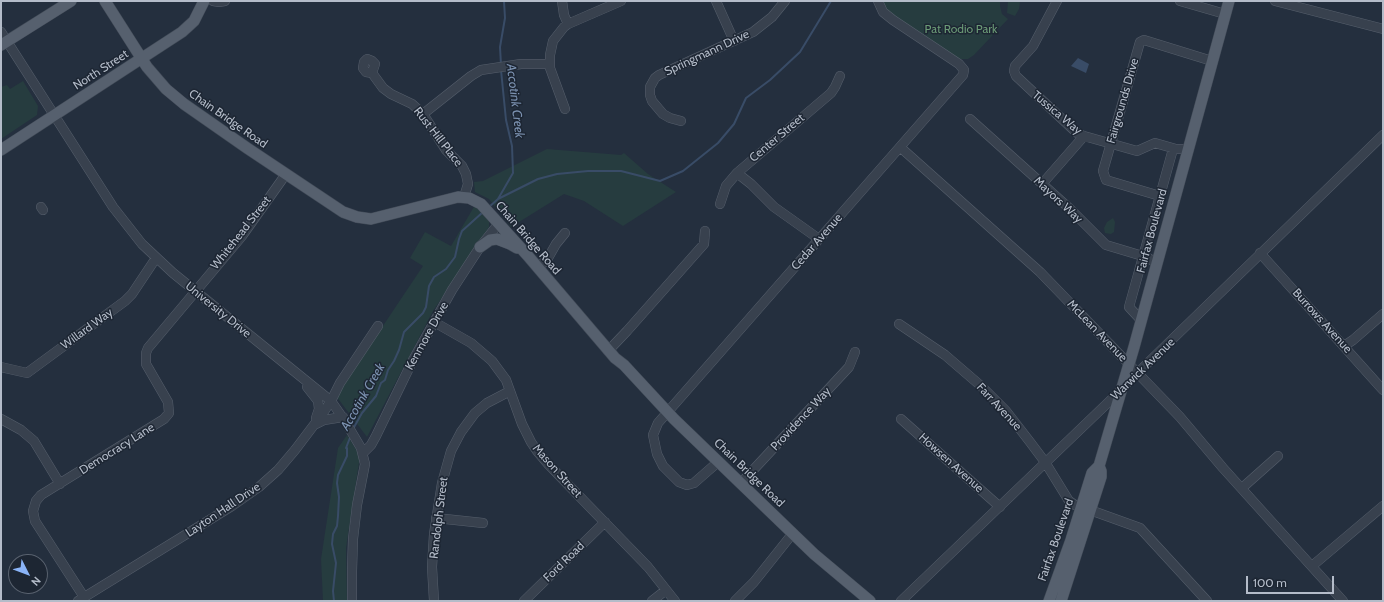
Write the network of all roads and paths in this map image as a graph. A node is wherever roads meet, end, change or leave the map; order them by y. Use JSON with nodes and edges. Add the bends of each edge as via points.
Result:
{"nodes":[{"id":1,"x":71,"y":1,"type":"edge"},
{"id":2,"x":105,"y":1,"type":"edge"},
{"id":3,"x":204,"y":1,"type":"edge"},
{"id":4,"x":213,"y":1,"type":"edge"},
{"id":5,"x":225,"y":1,"type":"edge"},
{"id":6,"x":562,"y":1,"type":"edge"},
{"id":7,"x":621,"y":1,"type":"edge"},
{"id":8,"x":716,"y":1,"type":"edge"},
{"id":9,"x":785,"y":1,"type":"edge"},
{"id":10,"x":878,"y":1,"type":"edge"},
{"id":11,"x":1057,"y":1,"type":"edge"},
{"id":12,"x":1180,"y":1,"type":"edge"},
{"id":13,"x":1228,"y":1,"type":"edge"},
{"id":14,"x":1275,"y":1,"type":"edge"},
{"id":15,"x":1314,"y":1,"type":"edge"},
{"id":16,"x":1312,"y":11,"type":"junction"},
{"id":17,"x":1225,"y":14,"type":"junction"},
{"id":18,"x":568,"y":24,"type":"junction"},
{"id":19,"x":1383,"y":29,"type":"edge"},
{"id":20,"x":3,"y":39,"type":"edge"},
{"id":21,"x":734,"y":41,"type":"junction"},
{"id":22,"x":142,"y":59,"type":"junction"},
{"id":23,"x":1212,"y":61,"type":"junction"},
{"id":24,"x":550,"y":64,"type":"junction"},
{"id":25,"x":372,"y":74,"type":"dead end"},
{"id":26,"x":840,"y":76,"type":"dead end"},
{"id":27,"x":565,"y":109,"type":"dead end"},
{"id":28,"x":423,"y":114,"type":"junction"},
{"id":29,"x":55,"y":116,"type":"junction"},
{"id":30,"x":970,"y":119,"type":"dead end"},
{"id":31,"x":680,"y":121,"type":"dead end"},
{"id":32,"x":1383,"y":135,"type":"edge"},
{"id":33,"x":1084,"y":136,"type":"junction"},
{"id":34,"x":1111,"y":143,"type":"junction"},
{"id":35,"x":900,"y":147,"type":"junction"},
{"id":36,"x":1173,"y":149,"type":"junction"},
{"id":37,"x":1188,"y":149,"type":"junction"},
{"id":38,"x":1,"y":150,"type":"edge"},
{"id":39,"x":737,"y":173,"type":"junction"},
{"id":40,"x":286,"y":174,"type":"junction"},
{"id":41,"x":1042,"y":184,"type":"junction"},
{"id":42,"x":1160,"y":196,"type":"junction"},
{"id":43,"x":464,"y":197,"type":"junction"},
{"id":44,"x":720,"y":204,"type":"dead end"},
{"id":45,"x":496,"y":219,"type":"junction"},
{"id":46,"x":705,"y":231,"type":"dead end"},
{"id":47,"x":565,"y":233,"type":"dead end"},
{"id":48,"x":819,"y":239,"type":"junction"},
{"id":49,"x":480,"y":247,"type":"junction"},
{"id":50,"x":1260,"y":253,"type":"junction"},
{"id":51,"x":528,"y":256,"type":"junction"},
{"id":52,"x":1143,"y":256,"type":"junction"},
{"id":53,"x":156,"y":258,"type":"junction"},
{"id":54,"x":1157,"y":262,"type":"junction"},
{"id":55,"x":538,"y":268,"type":"junction"},
{"id":56,"x":195,"y":290,"type":"junction"},
{"id":57,"x":1383,"y":314,"type":"edge"},
{"id":58,"x":1141,"y":320,"type":"junction"},
{"id":59,"x":434,"y":322,"type":"junction"},
{"id":60,"x":899,"y":324,"type":"dead end"},
{"id":61,"x":378,"y":326,"type":"dead end"},
{"id":62,"x":1344,"y":346,"type":"junction"},
{"id":63,"x":608,"y":350,"type":"junction"},
{"id":64,"x":855,"y":352,"type":"dead end"},
{"id":65,"x":1129,"y":364,"type":"junction"},
{"id":66,"x":1,"y":367,"type":"edge"},
{"id":67,"x":1138,"y":373,"type":"junction"},
{"id":68,"x":299,"y":376,"type":"junction"},
{"id":69,"x":1122,"y":387,"type":"junction"},
{"id":70,"x":1383,"y":390,"type":"edge"},
{"id":71,"x":510,"y":391,"type":"junction"},
{"id":72,"x":331,"y":401,"type":"junction"},
{"id":73,"x":668,"y":413,"type":"junction"},
{"id":74,"x":1,"y":419,"type":"edge"},
{"id":75,"x":344,"y":419,"type":"junction"},
{"id":76,"x":901,"y":419,"type":"dead end"},
{"id":77,"x":314,"y":425,"type":"junction"},
{"id":78,"x":363,"y":453,"type":"junction"},
{"id":79,"x":1278,"y":456,"type":"dead end"},
{"id":80,"x":718,"y":462,"type":"junction"},
{"id":81,"x":1045,"y":462,"type":"junction"},
{"id":82,"x":740,"y":483,"type":"junction"},
{"id":83,"x":60,"y":484,"type":"junction"},
{"id":84,"x":1242,"y":488,"type":"junction"},
{"id":85,"x":1383,"y":506,"type":"edge"},
{"id":86,"x":1000,"y":507,"type":"junction"},
{"id":87,"x":1086,"y":509,"type":"junction"},
{"id":88,"x":436,"y":518,"type":"junction"},
{"id":89,"x":605,"y":522,"type":"junction"},
{"id":90,"x":483,"y":523,"type":"dead end"},
{"id":91,"x":793,"y":533,"type":"junction"},
{"id":92,"x":1312,"y":566,"type":"junction"},
{"id":93,"x":666,"y":590,"type":"junction"},
{"id":94,"x":81,"y":599,"type":"edge"},
{"id":95,"x":352,"y":601,"type":"edge"},
{"id":96,"x":434,"y":601,"type":"edge"},
{"id":97,"x":524,"y":601,"type":"edge"},
{"id":98,"x":652,"y":601,"type":"edge"},
{"id":99,"x":675,"y":601,"type":"edge"},
{"id":100,"x":736,"y":601,"type":"edge"},
{"id":101,"x":870,"y":601,"type":"edge"},
{"id":102,"x":901,"y":601,"type":"edge"},
{"id":103,"x":1049,"y":601,"type":"edge"},
{"id":104,"x":1061,"y":601,"type":"edge"},
{"id":105,"x":1207,"y":601,"type":"edge"},
{"id":106,"x":1343,"y":601,"type":"edge"}],
"edges":[{"from":1,"to":20,"type":"main road"},
{"from":2,"to":22,"type":"main road","name":"Chain Bridge Road"},
{"from":3,"to":22,"type":"main road","name":"North Street","via":[[194,21]]},
{"from":4,"to":5,"type":"street"},
{"from":6,"to":18,"type":"street"},
{"from":7,"to":18,"type":"street"},
{"from":8,"to":21,"type":"street"},
{"from":9,"to":21,"type":"street","name":"Springmann Drive","via":[[767,22]]},
{"from":10,"to":35,"type":"street","name":"Cedar Avenue","via":[[886,15],[959,64],[964,70],[962,77]]},
{"from":11,"to":33,"type":"street","name":"Tussica Way","via":[[1033,46],[1015,66],[1014,71],[1042,101],[1077,133]]},
{"from":12,"to":17,"type":"street"},
{"from":13,"to":17,"type":"main road","name":"Fairfax Boulevard"},
{"from":14,"to":16,"type":"street"},
{"from":15,"to":16,"type":"street"},
{"from":16,"to":19,"type":"street"},
{"from":17,"to":23,"type":"main road","name":"Fairfax Boulevard"},
{"from":18,"to":24,"type":"street","via":[[553,41]]},
{"from":20,"to":29,"type":"street","name":"University Drive"},
{"from":21,"to":31,"type":"street","name":"Springmann Drive","via":[[659,75],[651,83],[650,95],[656,107],[670,118]]},
{"from":22,"to":29,"type":"main road","name":"North Street"},
{"from":22,"to":40,"type":"main road","name":"Chain Bridge Road","via":[[171,93]]},
{"from":23,"to":34,"type":"street","name":"Fairgrounds Drive","via":[[1151,42],[1140,42]]},
{"from":23,"to":37,"type":"main road","name":"Fairfax Boulevard"},
{"from":24,"to":27,"type":"street"},
{"from":24,"to":28,"type":"street","via":[[522,64],[481,70]]},
{"from":25,"to":28,"type":"street","name":"Rust Hill Place","via":[[387,91],[412,104]]},
{"from":26,"to":39,"type":"street","name":"Center Street","via":[[830,93]]},
{"from":28,"to":43,"type":"street","name":"Rust Hill Place","via":[[446,150],[464,169],[468,184]]},
{"from":29,"to":38,"type":"main road","name":"North Street"},
{"from":29,"to":53,"type":"street","name":"University Drive","via":[[113,207]]},
{"from":30,"to":41,"type":"street","name":"Mayors Way"},
{"from":32,"to":50,"type":"street","name":"Warwick Avenue"},
{"from":33,"to":34,"type":"street","name":"Tussica Way"},
{"from":33,"to":41,"type":"street"},
{"from":34,"to":36,"type":"street","name":"Tussica Way","via":[[1137,151],[1155,143]]},
{"from":34,"to":42,"type":"street","name":"Fairgrounds Drive","via":[[1103,172],[1106,180]]},
{"from":35,"to":48,"type":"street","name":"Cedar Avenue"},
{"from":35,"to":65,"type":"street","name":"McLean Avenue","via":[[1022,255]]},
{"from":36,"to":37,"type":"street","name":"Tussica Way"},
{"from":36,"to":42,"type":"street"},
{"from":37,"to":54,"type":"main road","name":"Fairfax Boulevard"},
{"from":39,"to":44,"type":"street","name":"Center Street","via":[[726,186]]},
{"from":39,"to":48,"type":"street","via":[[774,207]]},
{"from":40,"to":43,"type":"main road","name":"Chain Bridge Road","via":[[343,212],[357,218],[381,217],[449,198]]},
{"from":40,"to":56,"type":"street","name":"Whitehead Street","via":[[242,236]]},
{"from":41,"to":52,"type":"street","name":"Mayors Way","via":[[1106,246]]},
{"from":42,"to":52,"type":"street"},
{"from":43,"to":45,"type":"main road","name":"Chain Bridge Road","via":[[481,204]]},
{"from":45,"to":49,"type":"street","name":"Kenmore Drive"},
{"from":45,"to":51,"type":"main road","name":"Chain Bridge Road"},
{"from":46,"to":63,"type":"street","via":[[704,244]]},
{"from":47,"to":55,"type":"street"},
{"from":48,"to":73,"type":"street","name":"Cedar Avenue"},
{"from":49,"to":51,"type":"main road","via":[[490,240],[501,240]]},
{"from":49,"to":59,"type":"street","name":"Kenmore Drive"},
{"from":50,"to":62,"type":"street","name":"Burrows Avenue"},
{"from":50,"to":67,"type":"street","name":"Warwick Avenue"},
{"from":51,"to":55,"type":"main road","name":"Chain Bridge Road"},
{"from":52,"to":54,"type":"street","name":"Mayors Way"},
{"from":52,"to":58,"type":"street","via":[[1129,307]]},
{"from":53,"to":56,"type":"street","name":"University Drive"},
{"from":53,"to":66,"type":"street","name":"Willard Way","via":[[126,301],[27,373]]},
{"from":54,"to":58,"type":"main road","name":"Fairfax Boulevard"},
{"from":55,"to":63,"type":"main road","name":"Chain Bridge Road"},
{"from":56,"to":68,"type":"street","name":"University Drive"},
{"from":56,"to":83,"type":"street","name":"Democracy Lane","via":[[146,353],[146,364],[168,402],[169,413],[164,419]]},
{"from":57,"to":62,"type":"street"},
{"from":58,"to":65,"type":"main road","name":"Fairfax Boulevard"},
{"from":59,"to":71,"type":"street","name":"Mason Street","via":[[485,353],[506,380]]},
{"from":59,"to":78,"type":"street","name":"Kenmore Drive","via":[[376,436]]},
{"from":60,"to":81,"type":"street","name":"Farr Avenue","via":[[945,355],[982,386],[1008,414]]},
{"from":61,"to":72,"type":"street","name":"Layton Hall Drive"},
{"from":62,"to":70,"type":"street","name":"Burrows Avenue"},
{"from":63,"to":73,"type":"main road","name":"Chain Bridge Road"},
{"from":64,"to":82,"type":"street","name":"Providence Way","via":[[849,367]]},
{"from":65,"to":67,"type":"street","name":"McLean Avenue"},
{"from":65,"to":69,"type":"main road","name":"Fairfax Boulevard"},
{"from":67,"to":69,"type":"street","name":"Warwick Avenue"},
{"from":67,"to":84,"type":"street","name":"McLean Avenue"},
{"from":68,"to":72,"type":"street","name":"University Drive"},
{"from":68,"to":77,"type":"street","via":[[318,401],[319,409]]},
{"from":69,"to":81,"type":"street","name":"Warwick Avenue"},
{"from":69,"to":87,"type":"main road","name":"Fairfax Boulevard","via":[[1099,466],[1100,477]]},
{"from":71,"to":88,"type":"street","name":"Randolph Street","via":[[490,400],[480,408],[461,432],[445,469]]},
{"from":71,"to":89,"type":"street","name":"Mason Street","via":[[522,424],[536,451]]},
{"from":72,"to":75,"type":"street","name":"University Drive"},
{"from":72,"to":77,"type":"street","name":"Layton Hall Drive"},
{"from":73,"to":80,"type":"main road","name":"Chain Bridge Road"},
{"from":73,"to":80,"type":"street","name":"Cedar Avenue","via":[[658,423],[654,435],[660,462],[676,481],[691,484]]},
{"from":74,"to":83,"type":"street","via":[[34,441]]},
{"from":75,"to":77,"type":"street","via":[[324,420]]},
{"from":75,"to":78,"type":"street","name":"University Drive"},
{"from":76,"to":86,"type":"street","name":"Howsen Avenue"},
{"from":77,"to":94,"type":"street","name":"Layton Hall Drive","via":[[278,470],[246,497]]},
{"from":78,"to":95,"type":"street","name":"University Drive","via":[[364,464],[353,539]]},
{"from":79,"to":84,"type":"street"},
{"from":80,"to":82,"type":"main road","name":"Chain Bridge Road"},
{"from":81,"to":86,"type":"street","name":"Warwick Avenue"},
{"from":81,"to":87,"type":"street","name":"Farr Avenue","via":[[1069,501]]},
{"from":82,"to":91,"type":"main road","name":"Chain Bridge Road"},
{"from":83,"to":94,"type":"street","name":"Democracy Lane","via":[[38,499],[33,506],[33,516]]},
{"from":84,"to":92,"type":"street","name":"McLean Avenue"},
{"from":85,"to":92,"type":"street"},
{"from":86,"to":102,"type":"street","name":"Warwick Avenue"},
{"from":87,"to":103,"type":"main road","name":"Fairfax Boulevard"},
{"from":87,"to":104,"type":"main road","name":"Fairfax Boulevard"},
{"from":87,"to":105,"type":"street","name":"Farr Avenue","via":[[1140,528]]},
{"from":88,"to":90,"type":"street"},
{"from":88,"to":96,"type":"street","name":"Randolph Street","via":[[432,567]]},
{"from":89,"to":93,"type":"street","name":"Mason Street"},
{"from":89,"to":97,"type":"street","name":"Ford Road"},
{"from":91,"to":100,"type":"street"},
{"from":91,"to":101,"type":"main road","name":"Chain Bridge Road"},
{"from":92,"to":106,"type":"street","name":"McLean Avenue"},
{"from":93,"to":98,"type":"street"},
{"from":93,"to":99,"type":"street","name":"Mason Street"}]}
